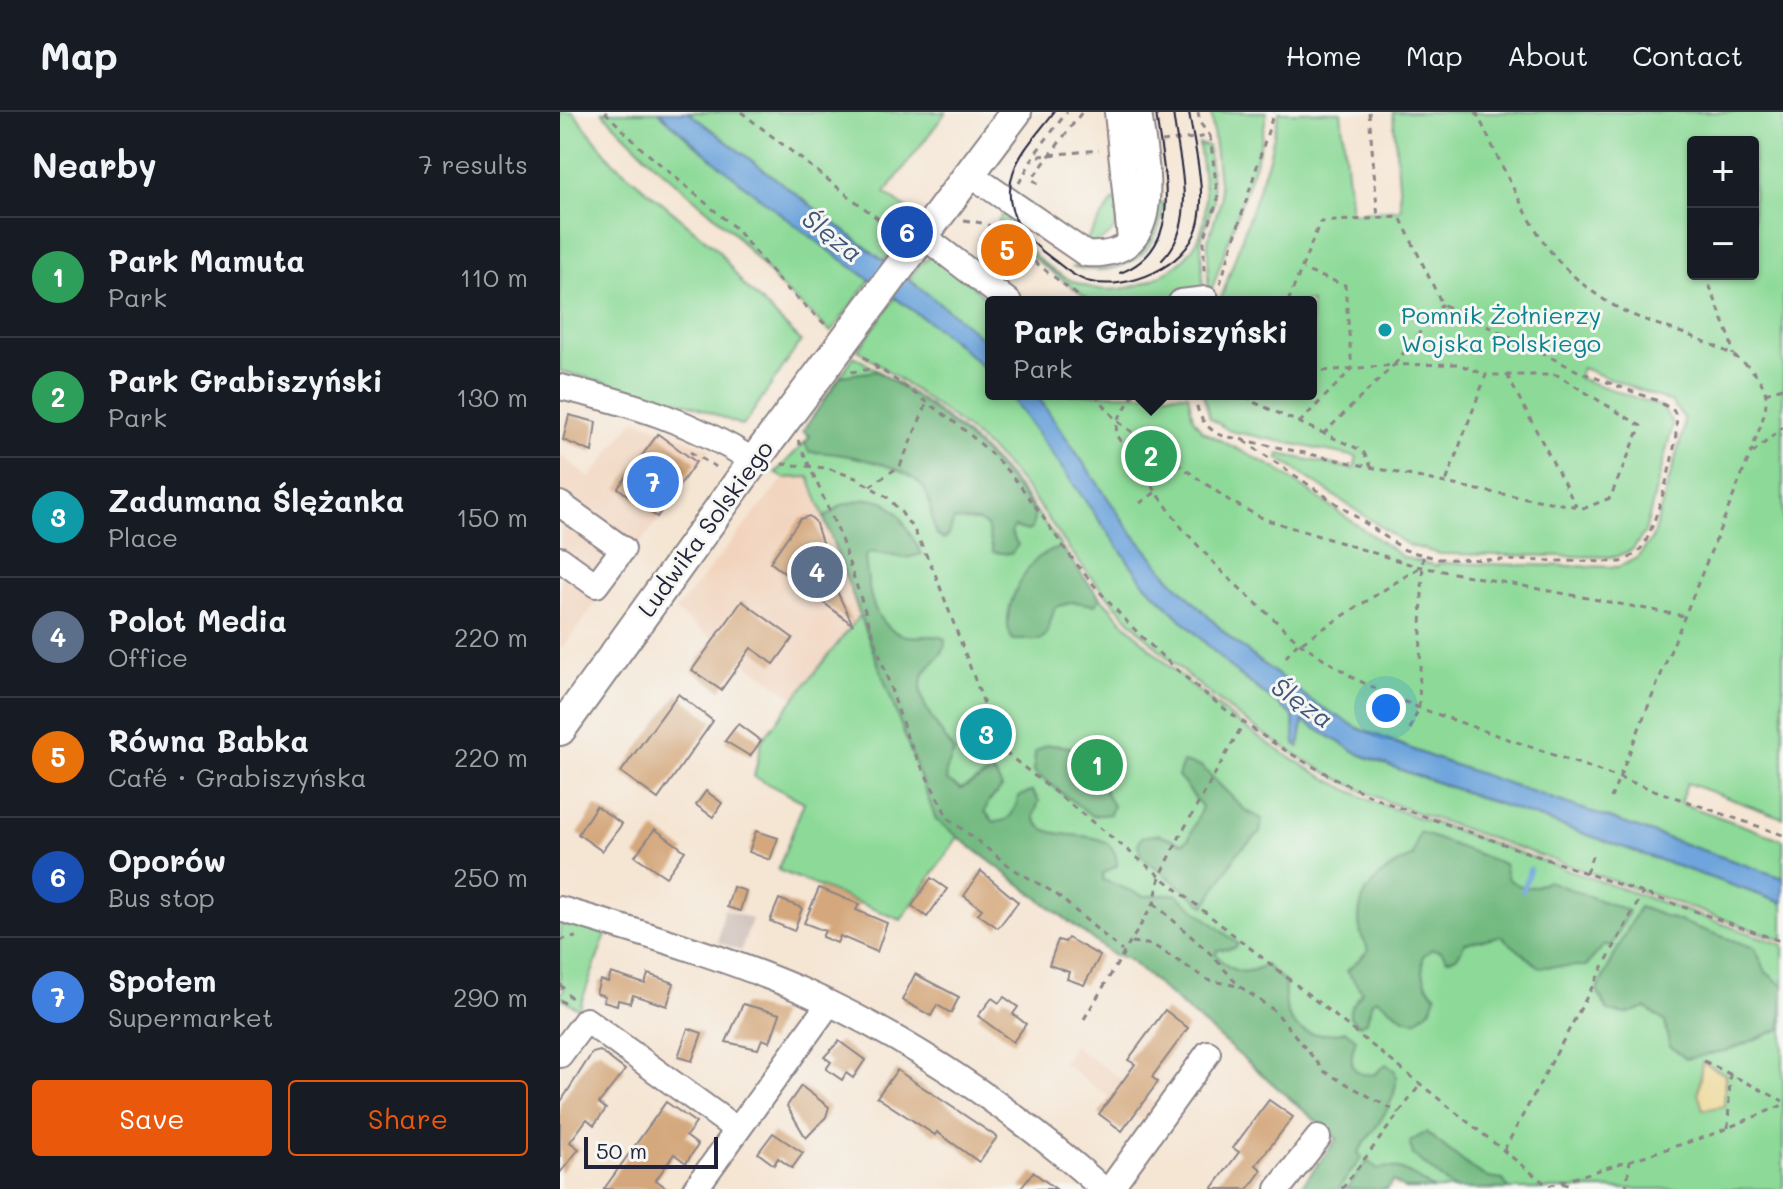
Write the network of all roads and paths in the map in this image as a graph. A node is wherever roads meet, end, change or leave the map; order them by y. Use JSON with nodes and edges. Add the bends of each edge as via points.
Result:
{"nodes":[{"id":1,"x":605,"y":112,"type":"edge"},
{"id":2,"x":741,"y":112,"type":"edge"},
{"id":3,"x":1016,"y":112,"type":"edge"},
{"id":4,"x":1067,"y":112,"type":"edge"},
{"id":5,"x":1082,"y":112,"type":"edge"},
{"id":6,"x":1117,"y":112,"type":"edge"},
{"id":7,"x":1139,"y":112,"type":"edge"},
{"id":8,"x":1198,"y":112,"type":"edge"},
{"id":9,"x":1274,"y":112,"type":"edge"},
{"id":10,"x":1369,"y":112,"type":"edge"},
{"id":11,"x":1476,"y":112,"type":"edge"},
{"id":12,"x":1210,"y":136,"type":"dead end"},
{"id":13,"x":970,"y":174,"type":"junction"},
{"id":14,"x":1038,"y":184,"type":"dead end"},
{"id":15,"x":1000,"y":209,"type":"junction"},
{"id":16,"x":1378,"y":219,"type":"junction"},
{"id":17,"x":964,"y":220,"type":"dead end"},
{"id":18,"x":987,"y":224,"type":"junction"},
{"id":19,"x":1130,"y":240,"type":"junction"},
{"id":20,"x":910,"y":244,"type":"junction"},
{"id":21,"x":1302,"y":269,"type":"junction"},
{"id":22,"x":1707,"y":280,"type":"edge"},
{"id":23,"x":999,"y":296,"type":"edge"},
{"id":24,"x":1078,"y":296,"type":"edge"},
{"id":25,"x":1213,"y":296,"type":"edge"},
{"id":26,"x":1291,"y":296,"type":"edge"},
{"id":27,"x":1442,"y":304,"type":"junction"},
{"id":28,"x":847,"y":337,"type":"junction"},
{"id":29,"x":1733,"y":355,"type":"junction"},
{"id":30,"x":1562,"y":363,"type":"junction"},
{"id":31,"x":1394,"y":365,"type":"junction"},
{"id":32,"x":879,"y":368,"type":"junction"},
{"id":33,"x":1352,"y":369,"type":"junction"},
{"id":34,"x":1317,"y":372,"type":"edge"},
{"id":35,"x":839,"y":373,"type":"dead end"},
{"id":36,"x":1486,"y":375,"type":"junction"},
{"id":37,"x":1507,"y":375,"type":"junction"},
{"id":38,"x":1557,"y":375,"type":"junction"},
{"id":39,"x":560,"y":387,"type":"edge"},
{"id":40,"x":1783,"y":388,"type":"edge"},
{"id":41,"x":1765,"y":393,"type":"junction"},
{"id":42,"x":1100,"y":400,"type":"edge"},
{"id":43,"x":1130,"y":400,"type":"edge"},
{"id":44,"x":1196,"y":400,"type":"edge"},
{"id":45,"x":1249,"y":400,"type":"edge"},
{"id":46,"x":928,"y":401,"type":"junction"},
{"id":47,"x":1117,"y":421,"type":"junction"},
{"id":48,"x":1299,"y":423,"type":"junction"},
{"id":49,"x":1783,"y":427,"type":"edge"},
{"id":50,"x":1323,"y":434,"type":"junction"},
{"id":51,"x":795,"y":437,"type":"dead end"},
{"id":52,"x":1244,"y":441,"type":"junction"},
{"id":53,"x":1750,"y":455,"type":"junction"},
{"id":54,"x":766,"y":462,"type":"junction"},
{"id":55,"x":811,"y":466,"type":"junction"},
{"id":56,"x":1371,"y":466,"type":"junction"},
{"id":57,"x":1446,"y":482,"type":"junction"},
{"id":58,"x":870,"y":486,"type":"junction"},
{"id":59,"x":1156,"y":492,"type":"junction"},
{"id":60,"x":1140,"y":503,"type":"dead end"},
{"id":61,"x":560,"y":504,"type":"edge"},
{"id":62,"x":1577,"y":508,"type":"junction"},
{"id":63,"x":1423,"y":554,"type":"junction"},
{"id":64,"x":560,"y":559,"type":"edge"},
{"id":65,"x":1420,"y":567,"type":"junction"},
{"id":66,"x":1684,"y":616,"type":"junction"},
{"id":67,"x":1300,"y":642,"type":"junction"},
{"id":68,"x":1286,"y":657,"type":"dead end"},
{"id":69,"x":1419,"y":708,"type":"junction"},
{"id":70,"x":1243,"y":724,"type":"junction"},
{"id":71,"x":1410,"y":729,"type":"dead end"},
{"id":72,"x":560,"y":730,"type":"edge"},
{"id":73,"x":1618,"y":778,"type":"junction"},
{"id":74,"x":1611,"y":798,"type":"dead end"},
{"id":75,"x":1783,"y":835,"type":"edge"},
{"id":76,"x":1594,"y":851,"type":"dead end"},
{"id":77,"x":1586,"y":873,"type":"junction"},
{"id":78,"x":1160,"y":877,"type":"junction"},
{"id":79,"x":1643,"y":893,"type":"junction"},
{"id":80,"x":1154,"y":903,"type":"junction"},
{"id":81,"x":560,"y":909,"type":"edge"},
{"id":82,"x":1132,"y":942,"type":"junction"},
{"id":83,"x":1783,"y":942,"type":"edge"},
{"id":84,"x":1122,"y":951,"type":"junction"},
{"id":85,"x":1239,"y":986,"type":"junction"},
{"id":86,"x":828,"y":1005,"type":"junction"},
{"id":87,"x":1084,"y":1019,"type":"dead end"},
{"id":88,"x":1208,"y":1053,"type":"dead end"},
{"id":89,"x":560,"y":1055,"type":"edge"},
{"id":90,"x":1704,"y":1061,"type":"dead end"},
{"id":91,"x":1730,"y":1074,"type":"junction"},
{"id":92,"x":1420,"y":1085,"type":"junction"},
{"id":93,"x":1783,"y":1103,"type":"edge"},
{"id":94,"x":1399,"y":1113,"type":"junction"},
{"id":95,"x":1728,"y":1128,"type":"junction"},
{"id":96,"x":736,"y":1129,"type":"junction"},
{"id":97,"x":1318,"y":1138,"type":"dead end"},
{"id":98,"x":1504,"y":1150,"type":"junction"},
{"id":99,"x":1630,"y":1160,"type":"junction"},
{"id":100,"x":1559,"y":1182,"type":"junction"},
{"id":101,"x":1098,"y":1187,"type":"edge"},
{"id":102,"x":1547,"y":1187,"type":"edge"},
{"id":103,"x":695,"y":1189,"type":"edge"},
{"id":104,"x":1278,"y":1189,"type":"edge"},
{"id":105,"x":1342,"y":1189,"type":"edge"},
{"id":106,"x":1577,"y":1189,"type":"edge"},
{"id":107,"x":1626,"y":1189,"type":"edge"}],
"edges":[{"from":1,"to":28,"type":"path","via":[[734,227],[782,284]]},
{"from":2,"to":20,"type":"path"},
{"from":3,"to":13,"type":"main road","name":"Ludwika Solskiego"},
{"from":4,"to":15,"type":"path"},
{"from":5,"to":14,"type":"path","via":[[1032,179]]},
{"from":6,"to":19,"type":"street"},
{"from":7,"to":19,"type":"street","via":[[1149,205],[1143,225]]},
{"from":8,"to":12,"type":"path"},
{"from":9,"to":25,"type":"path"},
{"from":10,"to":16,"type":"path"},
{"from":11,"to":29,"type":"path","via":[[1560,263],[1622,311]]},
{"from":13,"to":15,"type":"street"},
{"from":13,"to":20,"type":"main road","name":"Ludwika Solskiego"},
{"from":15,"to":18,"type":"path"},
{"from":15,"to":19,"type":"street","via":[[1086,254],[1119,250]]},
{"from":16,"to":21,"type":"path","via":[[1320,222]]},
{"from":16,"to":27,"type":"path","via":[[1400,217]]},
{"from":17,"to":18,"type":"path"},
{"from":18,"to":24,"type":"path"},
{"from":20,"to":23,"type":"street"},
{"from":20,"to":28,"type":"main road","name":"Ludwika Solskiego"},
{"from":21,"to":26,"type":"path"},
{"from":21,"to":33,"type":"path","via":[[1345,285]]},
{"from":22,"to":29,"type":"path"},
{"from":27,"to":30,"type":"path"},
{"from":27,"to":31,"type":"path"},
{"from":28,"to":32,"type":"path"},
{"from":28,"to":54,"type":"main road","name":"Ludwika Solskiego"},
{"from":29,"to":41,"type":"path"},
{"from":30,"to":38,"type":"path"},
{"from":30,"to":63,"type":"path","via":[[1658,401],[1677,417],[1676,441],[1640,549],[1621,562],[1439,559]]},
{"from":31,"to":33,"type":"path"},
{"from":31,"to":36,"type":"path","via":[[1458,364]]},
{"from":31,"to":50,"type":"path"},
{"from":32,"to":35,"type":"path"},
{"from":32,"to":46,"type":"path"},
{"from":33,"to":34,"type":"path"},
{"from":33,"to":48,"type":"path"},
{"from":36,"to":37,"type":"path"},
{"from":36,"to":57,"type":"path"},
{"from":37,"to":38,"type":"path"},
{"from":37,"to":62,"type":"path"},
{"from":38,"to":62,"type":"path","via":[[1641,426],[1610,498],[1593,508]]},
{"from":39,"to":54,"type":"street","via":[[674,417]]},
{"from":40,"to":41,"type":"path"},
{"from":41,"to":53,"type":"path"},
{"from":42,"to":47,"type":"path"},
{"from":43,"to":47,"type":"path"},
{"from":44,"to":52,"type":"path","via":[[1208,428]]},
{"from":45,"to":48,"type":"path"},
{"from":46,"to":58,"type":"path","via":[[900,466]]},
{"from":46,"to":70,"type":"path","via":[[957,421],[1012,476],[1103,596],[1156,650]]},
{"from":47,"to":59,"type":"path","via":[[1116,435]]},
{"from":47,"to":65,"type":"path","via":[[1264,519]]},
{"from":48,"to":50,"type":"path"},
{"from":49,"to":53,"type":"path"},
{"from":50,"to":56,"type":"path","via":[[1363,451]]},
{"from":51,"to":55,"type":"path"},
{"from":52,"to":56,"type":"path"},
{"from":52,"to":63,"type":"path","via":[[1405,550]]},
{"from":53,"to":66,"type":"path"},
{"from":54,"to":55,"type":"path"},
{"from":54,"to":72,"type":"main road","name":"Ludwika Solskiego"},
{"from":55,"to":58,"type":"path"},
{"from":55,"to":84,"type":"path","via":[[839,533],[908,740],[948,818],[1012,868],[1056,894]]},
{"from":56,"to":57,"type":"path"},
{"from":57,"to":62,"type":"path"},
{"from":58,"to":78,"type":"path","via":[[901,512],[923,547],[1001,749]]},
{"from":59,"to":60,"type":"path"},
{"from":59,"to":67,"type":"path","via":[[1195,545]]},
{"from":61,"to":64,"type":"street","via":[[623,549],[596,585]]},
{"from":63,"to":65,"type":"path"},
{"from":65,"to":66,"type":"path"},
{"from":65,"to":67,"type":"path"},
{"from":65,"to":69,"type":"path"},
{"from":66,"to":73,"type":"path"},
{"from":67,"to":68,"type":"path"},
{"from":67,"to":69,"type":"path","via":[[1355,679]]},
{"from":69,"to":71,"type":"path"},
{"from":69,"to":73,"type":"path"},
{"from":70,"to":77,"type":"path","via":[[1342,784]]},
{"from":70,"to":78,"type":"path"},
{"from":73,"to":74,"type":"path"},
{"from":73,"to":75,"type":"path"},
{"from":76,"to":77,"type":"path"},
{"from":77,"to":79,"type":"path"},
{"from":78,"to":80,"type":"path"},
{"from":78,"to":92,"type":"path"},
{"from":79,"to":83,"type":"path"},
{"from":79,"to":98,"type":"path"},
{"from":80,"to":82,"type":"path"},
{"from":80,"to":85,"type":"path"},
{"from":81,"to":86,"type":"street","via":[[712,957]]},
{"from":82,"to":84,"type":"path"},
{"from":82,"to":85,"type":"path","via":[[1153,945],[1208,980]]},
{"from":84,"to":87,"type":"path"},
{"from":85,"to":94,"type":"path","via":[[1275,1011],[1325,1072]]},
{"from":86,"to":96,"type":"street"},
{"from":86,"to":101,"type":"street","via":[[930,1058],[1035,1133]]},
{"from":88,"to":101,"type":"street"},
{"from":89,"to":96,"type":"street","via":[[586,1020]]},
{"from":90,"to":91,"type":"path"},
{"from":91,"to":93,"type":"path"},
{"from":91,"to":95,"type":"path"},
{"from":92,"to":94,"type":"path"},
{"from":92,"to":98,"type":"path"},
{"from":93,"to":95,"type":"path"},
{"from":94,"to":105,"type":"path"},
{"from":95,"to":99,"type":"path"},
{"from":96,"to":103,"type":"street"},
{"from":97,"to":104,"type":"street"},
{"from":98,"to":102,"type":"path"},
{"from":99,"to":100,"type":"path"},
{"from":99,"to":107,"type":"path"},
{"from":100,"to":102,"type":"path"},
{"from":100,"to":106,"type":"path"}]}
